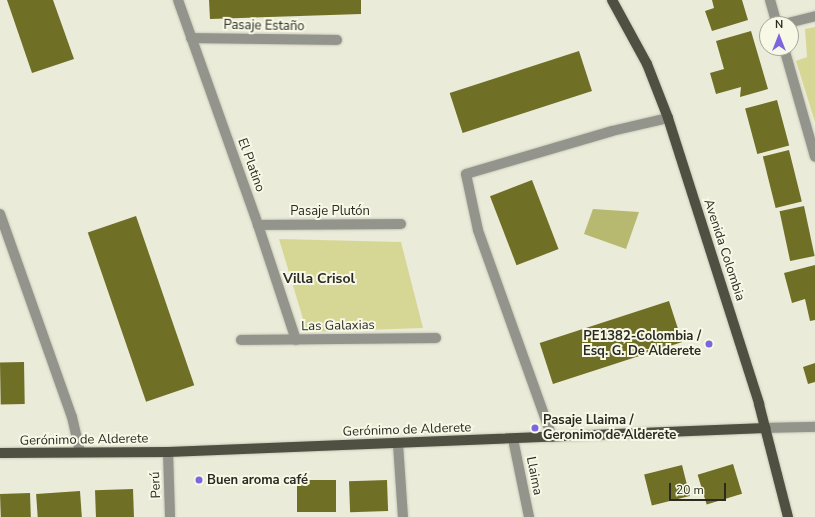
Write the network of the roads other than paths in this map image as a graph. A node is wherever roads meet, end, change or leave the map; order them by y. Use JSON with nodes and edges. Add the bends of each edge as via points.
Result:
{"nodes":[{"id":1,"x":178,"y":0,"type":"edge"},
{"id":2,"x":612,"y":0,"type":"edge"},
{"id":3,"x":770,"y":0,"type":"edge"},
{"id":4,"x":775,"y":16,"type":"edge"},
{"id":5,"x":815,"y":16,"type":"edge"},
{"id":6,"x":799,"y":20,"type":"edge"},
{"id":7,"x":191,"y":38,"type":"junction"},
{"id":8,"x":337,"y":40,"type":"dead end"},
{"id":9,"x":786,"y":56,"type":"edge"},
{"id":10,"x":668,"y":118,"type":"junction"},
{"id":11,"x":815,"y":157,"type":"edge"},
{"id":12,"x":0,"y":214,"type":"edge"},
{"id":13,"x":401,"y":224,"type":"dead end"},
{"id":14,"x":258,"y":225,"type":"junction"},
{"id":15,"x":436,"y":338,"type":"dead end"},
{"id":16,"x":241,"y":340,"type":"dead end"},
{"id":17,"x":296,"y":340,"type":"junction"},
{"id":18,"x":815,"y":427,"type":"edge"},
{"id":19,"x":766,"y":428,"type":"junction"},
{"id":20,"x":552,"y":437,"type":"junction"},
{"id":21,"x":513,"y":439,"type":"junction"},
{"id":22,"x":398,"y":444,"type":"junction"},
{"id":23,"x":80,"y":452,"type":"junction"},
{"id":24,"x":168,"y":452,"type":"junction"},
{"id":25,"x":0,"y":453,"type":"edge"},
{"id":26,"x":170,"y":517,"type":"edge"},
{"id":27,"x":403,"y":517,"type":"edge"},
{"id":28,"x":529,"y":517,"type":"edge"},
{"id":29,"x":788,"y":517,"type":"edge"}],
"edges":[{"from":1,"to":7,"type":"street","name":"El Platino"},
{"from":2,"to":10,"type":"main road","name":"Avenida Colombia","via":[[647,64]]},
{"from":3,"to":4,"type":"street"},
{"from":5,"to":6,"type":"street"},
{"from":7,"to":8,"type":"street","name":"Pasaje Estaño"},
{"from":7,"to":14,"type":"street","name":"El Platino"},
{"from":9,"to":11,"type":"street"},
{"from":10,"to":19,"type":"main road","name":"Avenida Colombia"},
{"from":10,"to":20,"type":"street","via":[[466,174],[478,230]]},
{"from":12,"to":23,"type":"street","via":[[72,417]]},
{"from":13,"to":14,"type":"street","name":"Pasaje Plutón"},
{"from":14,"to":17,"type":"street","name":"El Platino"},
{"from":15,"to":17,"type":"street","name":"Las Galaxias"},
{"from":16,"to":17,"type":"street","name":"Las Galaxias"},
{"from":18,"to":19,"type":"street","name":"Gerónimo de Alderete"},
{"from":19,"to":20,"type":"main road","name":"Gerónimo de Alderete"},
{"from":19,"to":29,"type":"main road","name":"Avenida Colombia"},
{"from":20,"to":21,"type":"main road","name":"Gerónimo de Alderete"},
{"from":21,"to":22,"type":"main road","name":"Gerónimo de Alderete"},
{"from":21,"to":28,"type":"street","name":"Llaima"},
{"from":22,"to":24,"type":"main road","name":"Gerónimo de Alderete"},
{"from":22,"to":27,"type":"street"},
{"from":23,"to":24,"type":"main road","name":"Gerónimo de Alderete"},
{"from":23,"to":25,"type":"main road","name":"Gerónimo de Alderete"},
{"from":24,"to":26,"type":"street","name":"Perú"}]}
